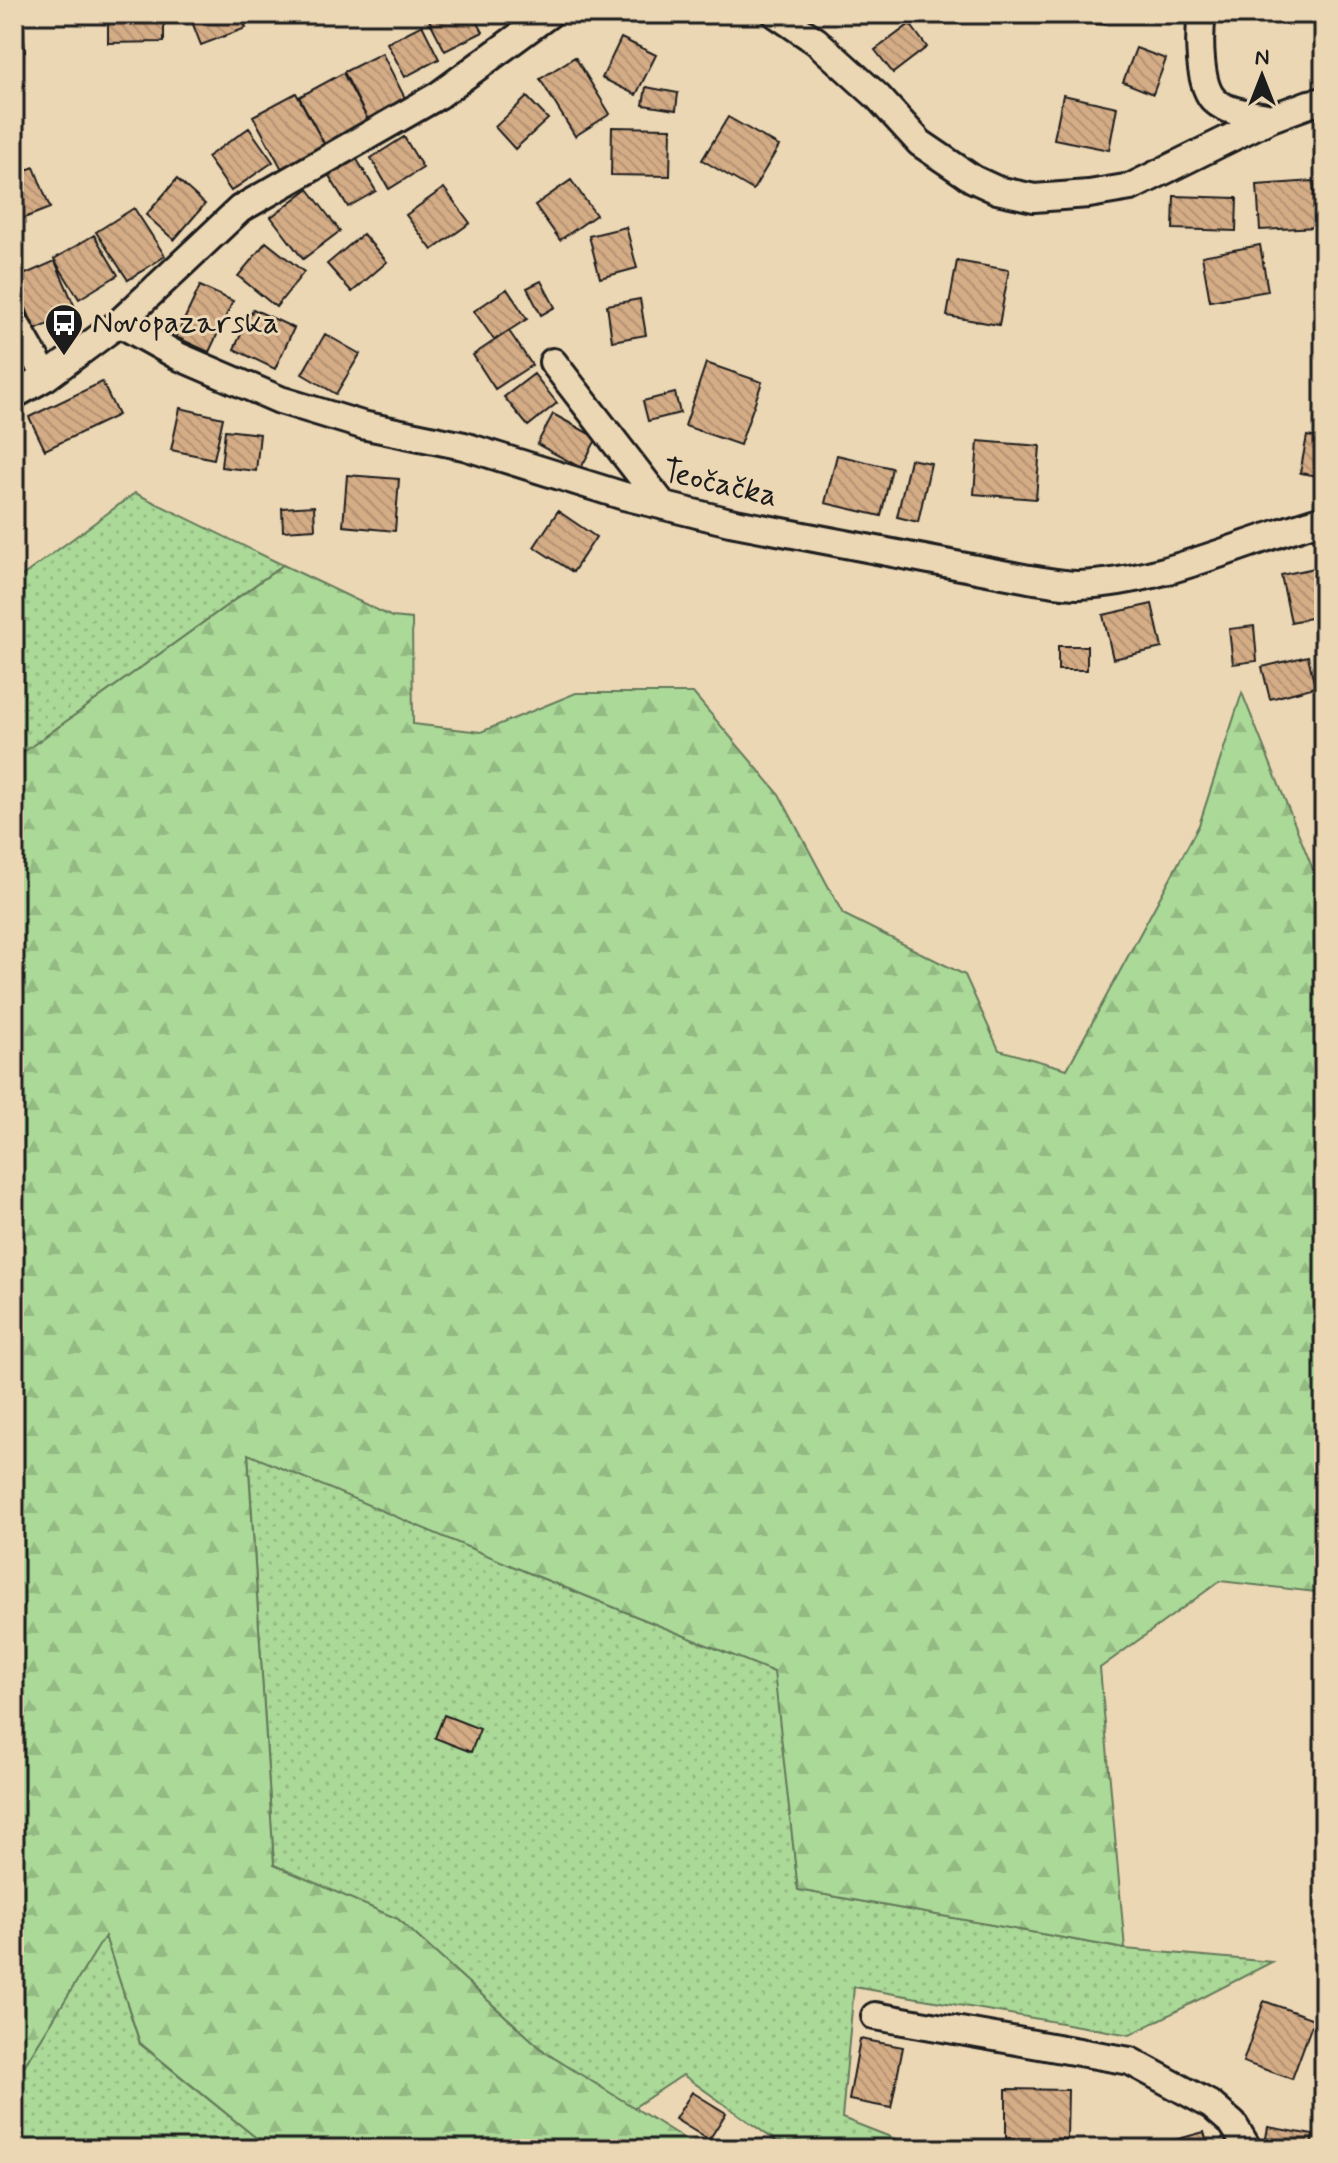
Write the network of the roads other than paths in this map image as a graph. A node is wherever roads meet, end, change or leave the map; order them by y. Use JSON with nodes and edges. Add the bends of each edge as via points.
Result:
{"nodes":[{"id":1,"x":549,"y":14,"type":"edge"},
{"id":2,"x":776,"y":14,"type":"edge"},
{"id":3,"x":1202,"y":14,"type":"edge"},
{"id":4,"x":1324,"y":101,"type":"edge"},
{"id":5,"x":1271,"y":118,"type":"junction"},
{"id":6,"x":14,"y":321,"type":"edge"},
{"id":7,"x":119,"y":323,"type":"junction"},
{"id":8,"x":553,"y":362,"type":"dead end"},
{"id":9,"x":46,"y":377,"type":"junction"},
{"id":10,"x":14,"y":395,"type":"edge"},
{"id":11,"x":664,"y":506,"type":"junction"},
{"id":12,"x":1324,"y":519,"type":"edge"},
{"id":13,"x":875,"y":2016,"type":"dead end"},
{"id":14,"x":1248,"y":2149,"type":"edge"}],
"edges":[{"from":1,"to":7,"type":"street","via":[[439,95],[240,209]]},
{"from":2,"to":5,"type":"street","via":[[816,41],[920,143],[973,179],[1034,198],[1131,187]]},
{"from":3,"to":5,"type":"street","via":[[1207,89],[1226,108]]},
{"from":4,"to":5,"type":"street"},
{"from":6,"to":9,"type":"street"},
{"from":7,"to":9,"type":"street"},
{"from":7,"to":11,"type":"street","name":"Teočačka","via":[[180,357],[280,400],[362,425],[464,446]]},
{"from":8,"to":11,"type":"street"},
{"from":9,"to":10,"type":"street"},
{"from":11,"to":12,"type":"street","name":"Teočačka","via":[[825,541],[1076,585],[1173,568]]},
{"from":13,"to":14,"type":"street","via":[[1130,2061],[1211,2105],[1233,2124]]}]}
